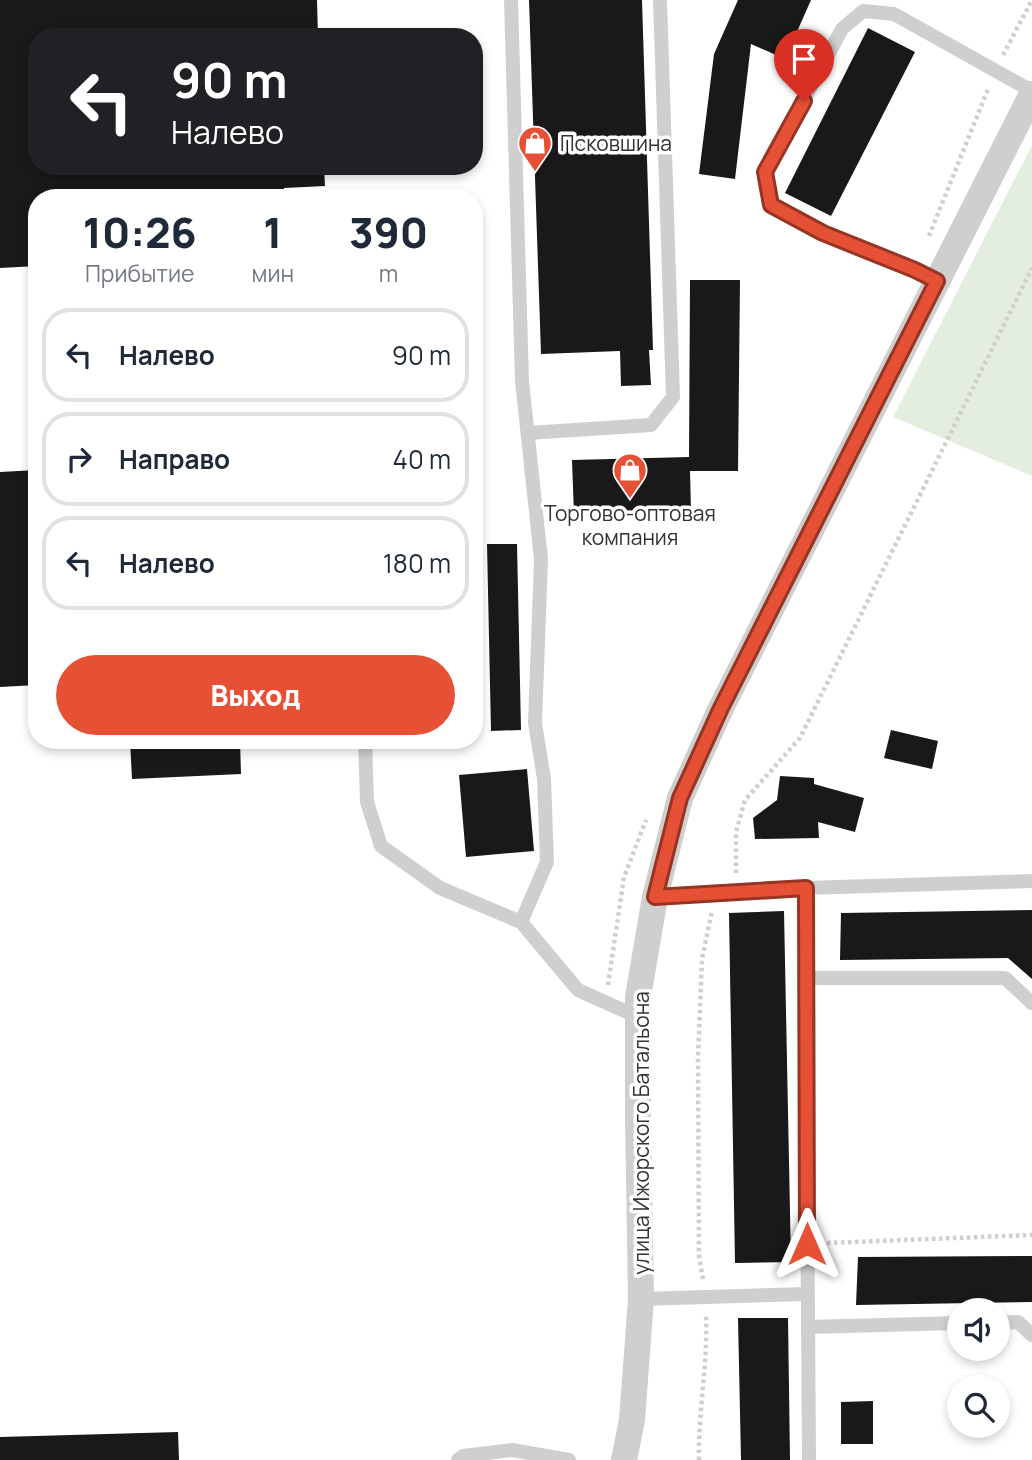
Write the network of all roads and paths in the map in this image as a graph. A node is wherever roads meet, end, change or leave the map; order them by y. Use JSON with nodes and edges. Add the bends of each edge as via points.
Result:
{"nodes":[{"id":1,"x":511,"y":0,"type":"edge"},
{"id":2,"x":660,"y":0,"type":"edge"},
{"id":3,"x":1032,"y":92,"type":"edge"},
{"id":4,"x":1032,"y":268,"type":"edge"},
{"id":5,"x":937,"y":281,"type":"junction"},
{"id":6,"x":528,"y":433,"type":"junction"},
{"id":7,"x":365,"y":749,"type":"edge"},
{"id":8,"x":1032,"y":881,"type":"edge"},
{"id":9,"x":806,"y":888,"type":"junction"},
{"id":10,"x":736,"y":892,"type":"junction"},
{"id":11,"x":716,"y":893,"type":"junction"},
{"id":12,"x":655,"y":897,"type":"junction"},
{"id":13,"x":521,"y":922,"type":"junction"},
{"id":14,"x":806,"y":978,"type":"junction"},
{"id":15,"x":1032,"y":1003,"type":"edge"},
{"id":16,"x":638,"y":1017,"type":"junction"},
{"id":17,"x":1032,"y":1235,"type":"edge"},
{"id":18,"x":807,"y":1244,"type":"junction"},
{"id":19,"x":807,"y":1294,"type":"junction"},
{"id":20,"x":705,"y":1297,"type":"junction"},
{"id":21,"x":641,"y":1299,"type":"junction"},
{"id":22,"x":1010,"y":1322,"type":"edge"},
{"id":23,"x":947,"y":1323,"type":"edge"},
{"id":24,"x":808,"y":1327,"type":"junction"},
{"id":25,"x":1032,"y":1335,"type":"edge"},
{"id":26,"x":458,"y":1460,"type":"edge"},
{"id":27,"x":569,"y":1460,"type":"edge"},
{"id":28,"x":624,"y":1460,"type":"edge"},
{"id":29,"x":699,"y":1460,"type":"edge"},
{"id":30,"x":810,"y":1460,"type":"edge"}],
"edges":[{"from":1,"to":6,"type":"lane","via":[[522,381]]},
{"from":2,"to":6,"type":"lane","via":[[673,397],[651,425]]},
{"from":3,"to":5,"type":"street","name":"улица Ижорского Батальона"},
{"from":3,"to":5,"type":"lane","via":[[894,14],[863,11],[842,29],[765,172],[771,205],[823,233]]},
{"from":4,"to":10,"type":"path","via":[[800,738],[746,800],[736,832]]},
{"from":5,"to":12,"type":"street","name":"улица Ижорского Батальона","via":[[685,786]]},
{"from":6,"to":13,"type":"lane","via":[[541,559],[535,723],[544,779],[547,862]]},
{"from":7,"to":13,"type":"lane","via":[[367,802],[381,846],[440,888]]},
{"from":8,"to":9,"type":"lane"},
{"from":9,"to":10,"type":"lane"},
{"from":9,"to":14,"type":"lane"},
{"from":10,"to":11,"type":"lane"},
{"from":11,"to":12,"type":"lane"},
{"from":11,"to":20,"type":"path","via":[[702,959],[698,1058],[699,1256]]},
{"from":12,"to":16,"type":"street","name":"улица Ижорского Батальона"},
{"from":13,"to":16,"type":"lane","via":[[578,990]]},
{"from":14,"to":15,"type":"lane","via":[[1005,978]]},
{"from":14,"to":18,"type":"lane"},
{"from":16,"to":21,"type":"street","name":"улица Ижорского Батальона"},
{"from":17,"to":18,"type":"path"},
{"from":18,"to":19,"type":"lane"},
{"from":19,"to":20,"type":"lane"},
{"from":19,"to":24,"type":"lane"},
{"from":20,"to":21,"type":"lane"},
{"from":20,"to":29,"type":"path"},
{"from":21,"to":28,"type":"street","name":"улица Ижорского Батальона","via":[[632,1420]]},
{"from":22,"to":25,"type":"lane","via":[[1018,1322]]},
{"from":23,"to":24,"type":"lane"},
{"from":24,"to":30,"type":"lane"},
{"from":26,"to":27,"type":"lane","via":[[512,1450]]}]}
